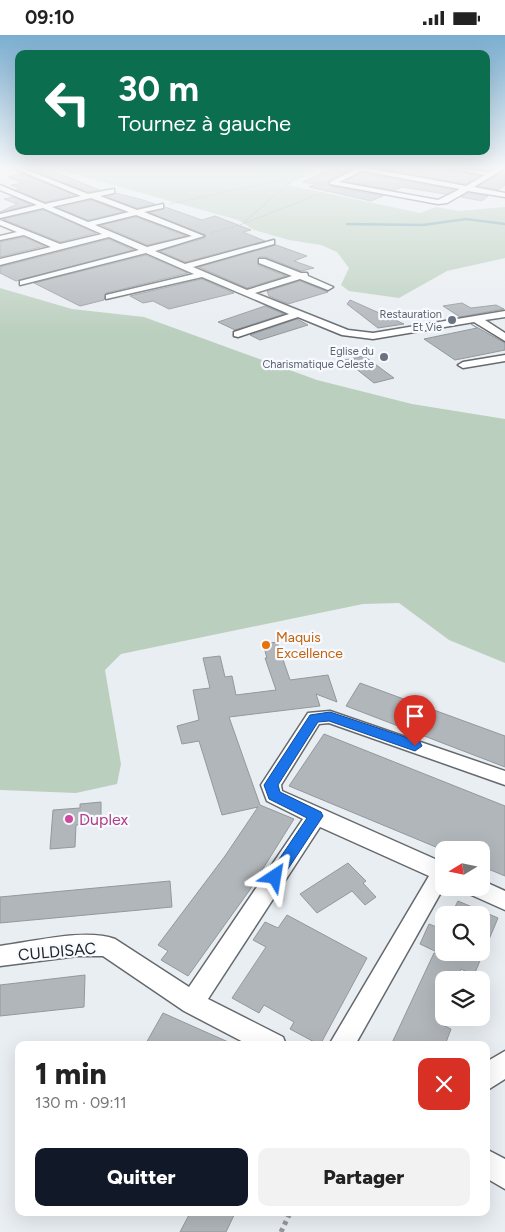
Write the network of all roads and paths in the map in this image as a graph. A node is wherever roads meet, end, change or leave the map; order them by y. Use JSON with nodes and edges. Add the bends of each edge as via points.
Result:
{"nodes":[{"id":1,"x":3,"y":224,"type":"edge"},
{"id":2,"x":91,"y":224,"type":"edge"},
{"id":3,"x":168,"y":224,"type":"edge"},
{"id":4,"x":243,"y":224,"type":"edge"},
{"id":5,"x":87,"y":225,"type":"joint"},
{"id":6,"x":240,"y":225,"type":"joint"},
{"id":7,"x":27,"y":232,"type":"junction"},
{"id":8,"x":112,"y":234,"type":"junction"},
{"id":9,"x":200,"y":236,"type":"junction"},
{"id":10,"x":0,"y":238,"type":"edge"},
{"id":11,"x":271,"y":242,"type":"dead end"},
{"id":12,"x":59,"y":247,"type":"junction"},
{"id":13,"x":147,"y":250,"type":"junction"},
{"id":14,"x":262,"y":261,"type":"dead end"},
{"id":15,"x":0,"y":262,"type":"edge"},
{"id":16,"x":186,"y":266,"type":"junction"},
{"id":17,"x":310,"y":273,"type":"dead end"},
{"id":18,"x":205,"y":275,"type":"junction"},
{"id":19,"x":300,"y":276,"type":"junction"},
{"id":20,"x":23,"y":283,"type":"dead end"},
{"id":21,"x":328,"y":287,"type":"dead end"},
{"id":22,"x":246,"y":293,"type":"junction"},
{"id":23,"x":109,"y":297,"type":"dead end"},
{"id":24,"x":505,"y":314,"type":"edge"},
{"id":25,"x":298,"y":315,"type":"junction"},
{"id":26,"x":476,"y":319,"type":"junction"},
{"id":27,"x":238,"y":333,"type":"dead end"},
{"id":28,"x":505,"y":338,"type":"edge"},
{"id":29,"x":505,"y":358,"type":"edge"},
{"id":30,"x":464,"y":365,"type":"dead end"},
{"id":31,"x":505,"y":779,"type":"edge"},
{"id":32,"x":316,"y":816,"type":"junction"},
{"id":33,"x":435,"y":869,"type":"edge"},
{"id":34,"x":435,"y":887,"type":"edge"},
{"id":35,"x":490,"y":894,"type":"edge"},
{"id":36,"x":505,"y":901,"type":"edge"},
{"id":37,"x":0,"y":956,"type":"edge"},
{"id":38,"x":192,"y":1003,"type":"junction"},
{"id":39,"x":266,"y":1041,"type":"edge"},
{"id":40,"x":344,"y":1041,"type":"edge"},
{"id":41,"x":505,"y":1063,"type":"edge"},
{"id":42,"x":490,"y":1075,"type":"edge"},
{"id":43,"x":490,"y":1165,"type":"edge"},
{"id":44,"x":505,"y":1175,"type":"edge"},
{"id":45,"x":289,"y":1216,"type":"edge"},
{"id":46,"x":282,"y":1232,"type":"edge"}],
"edges":[{"from":1,"to":7,"type":"street"},
{"from":2,"to":5,"type":"street"},
{"from":3,"to":9,"type":"street"},
{"from":4,"to":6,"type":"path"},
{"from":5,"to":8,"type":"street"},
{"from":6,"to":9,"type":"path"},
{"from":7,"to":10,"type":"street"},
{"from":7,"to":12,"type":"street"},
{"from":8,"to":12,"type":"street"},
{"from":8,"to":13,"type":"street"},
{"from":9,"to":13,"type":"street"},
{"from":11,"to":16,"type":"street"},
{"from":12,"to":15,"type":"street"},
{"from":13,"to":16,"type":"street"},
{"from":13,"to":20,"type":"street"},
{"from":14,"to":19,"type":"street"},
{"from":16,"to":18,"type":"street"},
{"from":17,"to":19,"type":"street"},
{"from":18,"to":22,"type":"street"},
{"from":18,"to":23,"type":"street"},
{"from":19,"to":21,"type":"street"},
{"from":19,"to":22,"type":"street"},
{"from":22,"to":25,"type":"street"},
{"from":24,"to":26,"type":"street"},
{"from":25,"to":26,"type":"street","via":[[346,333],[373,336]]},
{"from":25,"to":27,"type":"street"},
{"from":26,"to":28,"type":"street"},
{"from":29,"to":30,"type":"street"},
{"from":31,"to":32,"type":"street","via":[[330,717],[314,718],[271,785],[274,796]]},
{"from":32,"to":33,"type":"street"},
{"from":32,"to":38,"type":"street"},
{"from":34,"to":40,"type":"street"},
{"from":35,"to":36,"type":"street"},
{"from":37,"to":38,"type":"street","name":"CULDISAC","via":[[78,946],[107,946]]},
{"from":38,"to":39,"type":"street","name":"CULDISAC"},
{"from":41,"to":42,"type":"street"},
{"from":43,"to":44,"type":"street"},
{"from":45,"to":46,"type":"path"}]}
